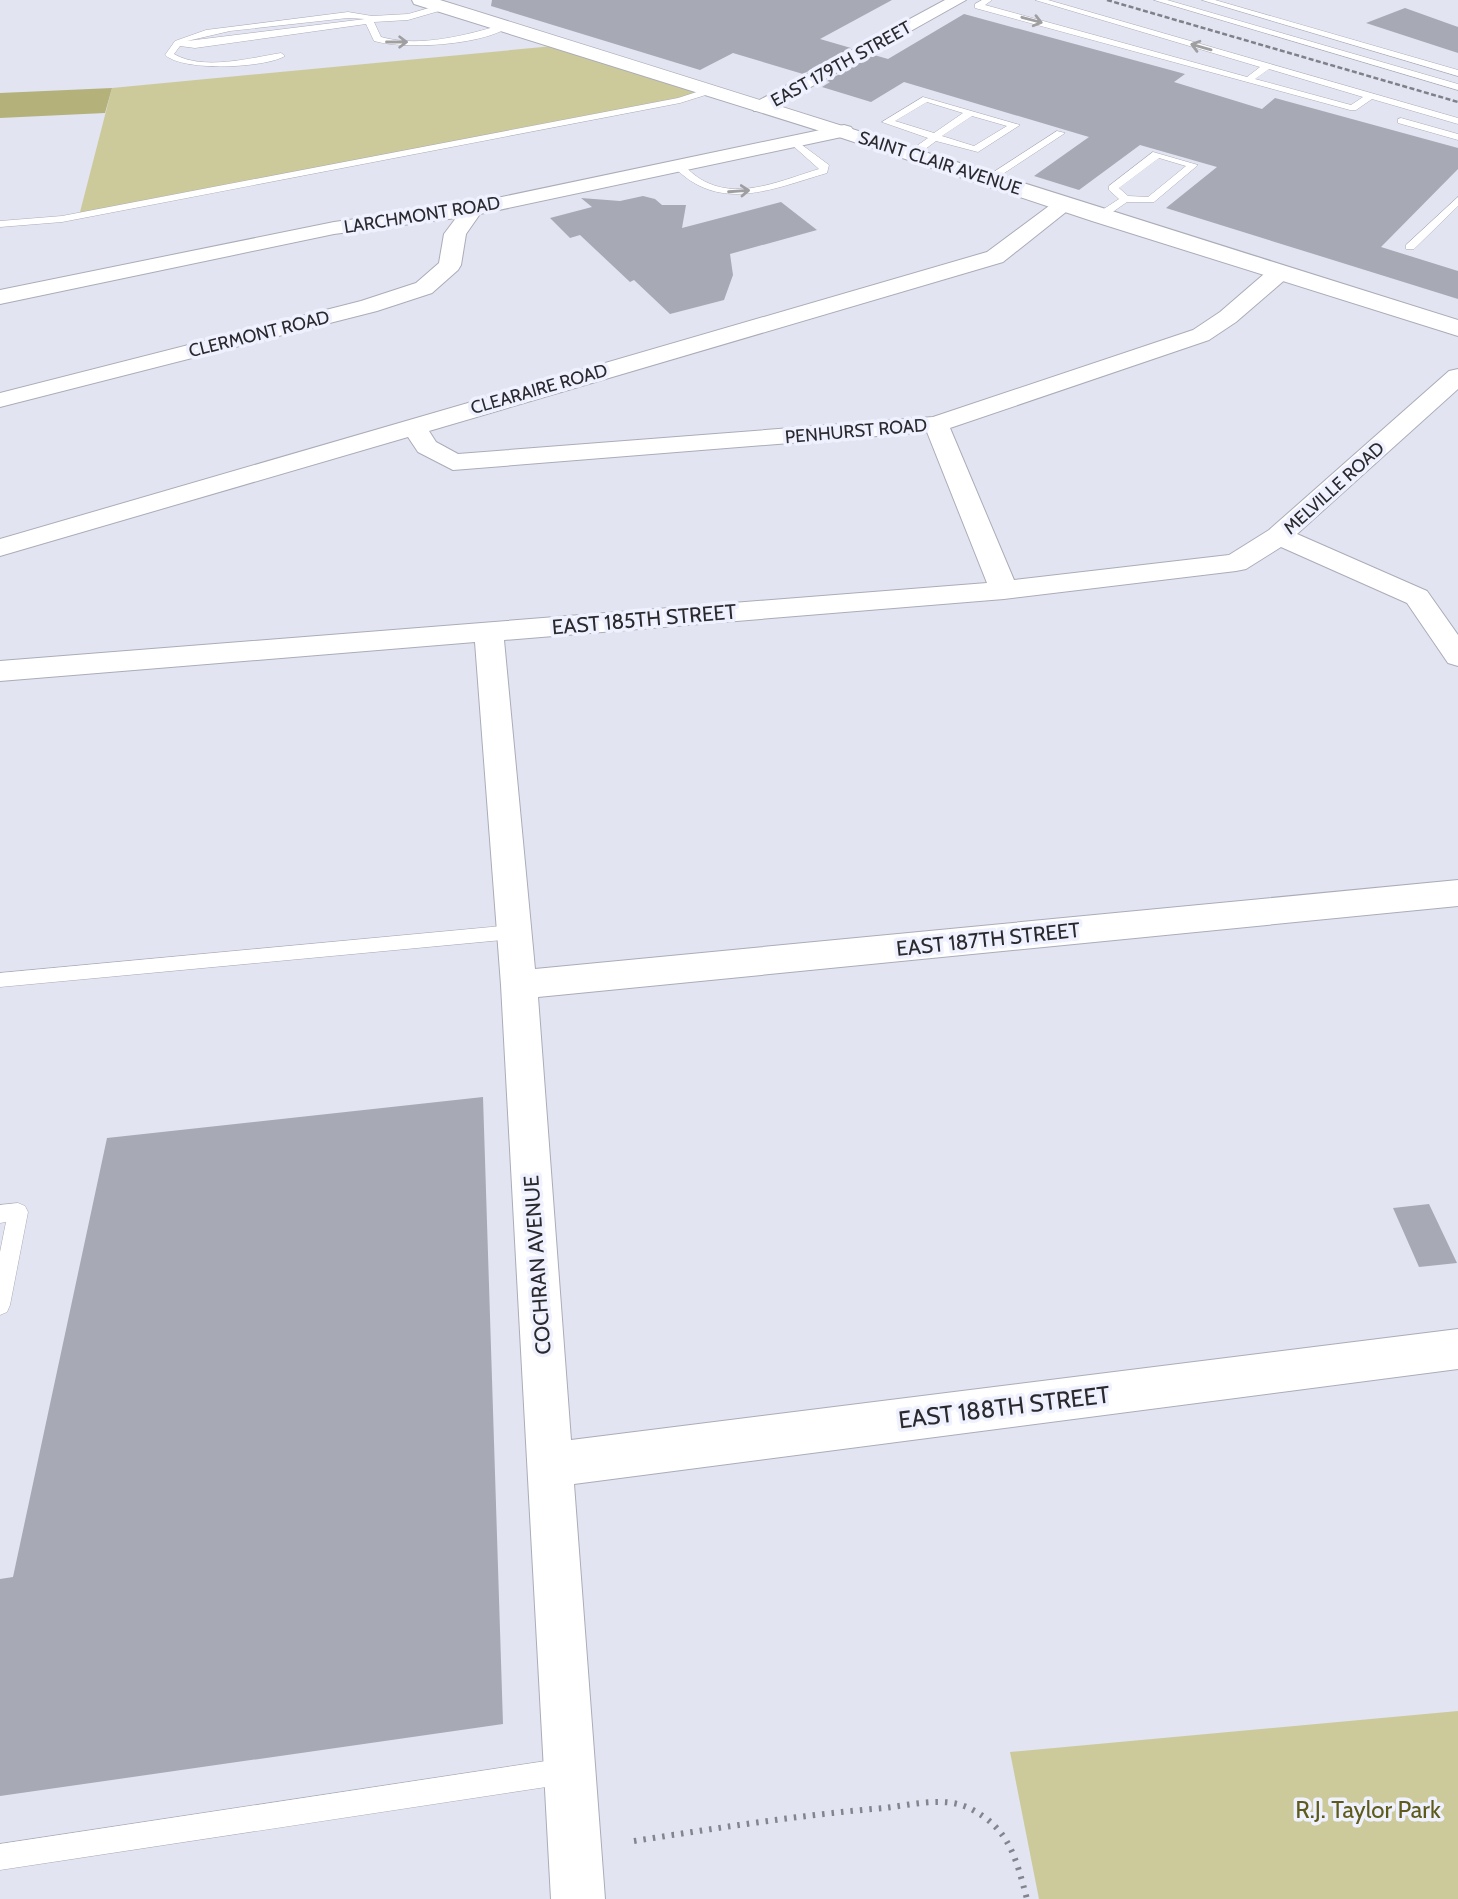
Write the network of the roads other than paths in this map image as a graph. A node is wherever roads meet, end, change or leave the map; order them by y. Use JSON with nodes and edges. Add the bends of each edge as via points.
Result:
{"nodes":[{"id":1,"x":421,"y":0,"type":"edge"},
{"id":2,"x":958,"y":0,"type":"edge"},
{"id":3,"x":988,"y":0,"type":"edge"},
{"id":4,"x":1039,"y":0,"type":"edge"},
{"id":5,"x":1158,"y":0,"type":"edge"},
{"id":6,"x":1206,"y":0,"type":"edge"},
{"id":7,"x":443,"y":7,"type":"junction"},
{"id":8,"x":370,"y":20,"type":"junction"},
{"id":9,"x":505,"y":27,"type":"junction"},
{"id":10,"x":281,"y":57,"type":"dead end"},
{"id":11,"x":1267,"y":66,"type":"junction"},
{"id":12,"x":1458,"y":74,"type":"edge"},
{"id":13,"x":1248,"y":80,"type":"junction"},
{"id":14,"x":1458,"y":87,"type":"edge"},
{"id":15,"x":709,"y":91,"type":"junction"},
{"id":16,"x":1370,"y":96,"type":"junction"},
{"id":17,"x":761,"y":107,"type":"junction"},
{"id":18,"x":971,"y":112,"type":"junction"},
{"id":19,"x":1401,"y":121,"type":"dead end"},
{"id":20,"x":1458,"y":121,"type":"edge"},
{"id":21,"x":844,"y":131,"type":"junction"},
{"id":22,"x":1060,"y":133,"type":"dead end"},
{"id":23,"x":935,"y":137,"type":"junction"},
{"id":24,"x":1458,"y":137,"type":"edge"},
{"id":25,"x":794,"y":142,"type":"junction"},
{"id":26,"x":912,"y":154,"type":"junction"},
{"id":27,"x":678,"y":166,"type":"junction"},
{"id":28,"x":988,"y":179,"type":"junction"},
{"id":29,"x":1125,"y":199,"type":"junction"},
{"id":30,"x":1458,"y":200,"type":"edge"},
{"id":31,"x":1064,"y":204,"type":"junction"},
{"id":32,"x":473,"y":209,"type":"junction"},
{"id":33,"x":1453,"y":210,"type":"edge"},
{"id":34,"x":1100,"y":216,"type":"junction"},
{"id":35,"x":0,"y":225,"type":"edge"},
{"id":36,"x":1410,"y":247,"type":"dead end"},
{"id":37,"x":1279,"y":273,"type":"junction"},
{"id":38,"x":0,"y":297,"type":"edge"},
{"id":39,"x":1458,"y":328,"type":"edge"},
{"id":40,"x":1458,"y":376,"type":"edge"},
{"id":41,"x":0,"y":400,"type":"edge"},
{"id":42,"x":936,"y":424,"type":"junction"},
{"id":43,"x":413,"y":426,"type":"junction"},
{"id":44,"x":1279,"y":536,"type":"junction"},
{"id":45,"x":0,"y":548,"type":"edge"},
{"id":46,"x":1004,"y":590,"type":"junction"},
{"id":47,"x":489,"y":632,"type":"junction"},
{"id":48,"x":1453,"y":642,"type":"edge"},
{"id":49,"x":0,"y":671,"type":"edge"},
{"id":50,"x":1458,"y":893,"type":"edge"},
{"id":51,"x":514,"y":932,"type":"junction"},
{"id":52,"x":0,"y":979,"type":"edge"},
{"id":53,"x":519,"y":985,"type":"junction"},
{"id":54,"x":0,"y":1214,"type":"edge"},
{"id":55,"x":0,"y":1305,"type":"edge"},
{"id":56,"x":1458,"y":1349,"type":"edge"},
{"id":57,"x":550,"y":1465,"type":"junction"},
{"id":58,"x":570,"y":1771,"type":"junction"},
{"id":59,"x":0,"y":1857,"type":"edge"},
{"id":60,"x":578,"y":1899,"type":"edge"}],
"edges":[{"from":1,"to":7,"type":"street","name":"SAINT CLAIR AVENUE"},
{"from":2,"to":17,"type":"street","name":"EAST 179TH STREET"},
{"from":3,"to":13,"type":"lane","one_way":true,"via":[[978,6]]},
{"from":11,"to":4,"type":"lane","one_way":true},
{"from":5,"to":14,"type":"lane"},
{"from":6,"to":12,"type":"lane"},
{"from":7,"to":8,"type":"lane","via":[[408,17]]},
{"from":7,"to":9,"type":"street","name":"SAINT CLAIR AVENUE"},
{"from":8,"to":9,"type":"lane","one_way":true,"via":[[377,39],[393,42],[467,39]]},
{"from":8,"to":10,"type":"lane","via":[[348,15],[216,30],[186,36],[169,55],[182,63]]},
{"from":9,"to":15,"type":"street","name":"SAINT CLAIR AVENUE"},
{"from":11,"to":13,"type":"lane"},
{"from":11,"to":16,"type":"lane"},
{"from":13,"to":16,"type":"lane","via":[[1353,108]]},
{"from":15,"to":17,"type":"street","name":"SAINT CLAIR AVENUE"},
{"from":15,"to":35,"type":"lane","via":[[62,219]]},
{"from":16,"to":20,"type":"lane"},
{"from":17,"to":21,"type":"street","name":"SAINT CLAIR AVENUE"},
{"from":18,"to":23,"type":"lane"},
{"from":18,"to":23,"type":"lane","via":[[1014,125],[975,150]]},
{"from":18,"to":23,"type":"lane","via":[[926,99],[887,122]]},
{"from":19,"to":24,"type":"lane"},
{"from":21,"to":25,"type":"street","name":"LARCHMONT ROAD"},
{"from":21,"to":26,"type":"street","name":"SAINT CLAIR AVENUE"},
{"from":22,"to":28,"type":"lane"},
{"from":23,"to":26,"type":"lane"},
{"from":25,"to":27,"type":"street","name":"LARCHMONT ROAD"},
{"from":27,"to":25,"type":"lane","one_way":true,"via":[[703,185],[741,193],[823,171],[817,158]]},
{"from":26,"to":28,"type":"street","name":"SAINT CLAIR AVENUE"},
{"from":27,"to":32,"type":"street","name":"LARCHMONT ROAD"},
{"from":28,"to":31,"type":"street","name":"SAINT CLAIR AVENUE"},
{"from":29,"to":29,"type":"lane","via":[[1150,200],[1193,165],[1157,154],[1113,188]]},
{"from":29,"to":34,"type":"lane"},
{"from":30,"to":33,"type":"lane"},
{"from":31,"to":34,"type":"street","name":"SAINT CLAIR AVENUE"},
{"from":31,"to":43,"type":"street","name":"CLEARAIRE ROAD","via":[[995,257]]},
{"from":32,"to":38,"type":"street","name":"LARCHMONT ROAD","via":[[334,228]]},
{"from":32,"to":41,"type":"street","name":"CLERMONT ROAD","via":[[455,234],[450,265],[424,288]]},
{"from":33,"to":36,"type":"lane"},
{"from":34,"to":37,"type":"street","name":"SAINT CLAIR AVENUE"},
{"from":37,"to":39,"type":"street","name":"SAINT CLAIR AVENUE"},
{"from":37,"to":42,"type":"street","name":"PENHURST ROAD","via":[[1201,335]]},
{"from":40,"to":44,"type":"street","name":"MELVILLE ROAD"},
{"from":42,"to":43,"type":"street","name":"PENHURST ROAD","via":[[453,462],[427,447]]},
{"from":42,"to":46,"type":"street"},
{"from":43,"to":45,"type":"street","name":"CLEARAIRE ROAD"},
{"from":44,"to":46,"type":"street","name":"EAST 185TH STREET","via":[[1236,563]]},
{"from":44,"to":48,"type":"street","name":"MELVILLE ROAD","via":[[1417,597]]},
{"from":46,"to":47,"type":"street","name":"EAST 185TH STREET"},
{"from":47,"to":49,"type":"street","name":"EAST 185TH STREET"},
{"from":47,"to":51,"type":"street","name":"COCHRAN AVENUE"},
{"from":50,"to":53,"type":"street","name":"EAST 187TH STREET"},
{"from":51,"to":52,"type":"lane"},
{"from":51,"to":53,"type":"street","name":"COCHRAN AVENUE"},
{"from":53,"to":57,"type":"street","name":"COCHRAN AVENUE"},
{"from":54,"to":55,"type":"lane","via":[[18,1212]]},
{"from":56,"to":57,"type":"street","name":"EAST 188TH STREET"},
{"from":57,"to":58,"type":"street","name":"COCHRAN AVENUE"},
{"from":58,"to":59,"type":"lane"},
{"from":58,"to":60,"type":"street","name":"COCHRAN AVENUE"}]}
